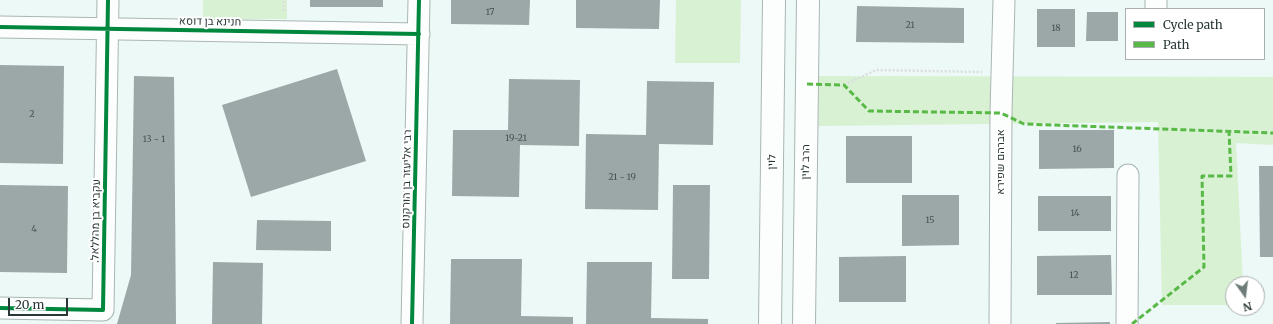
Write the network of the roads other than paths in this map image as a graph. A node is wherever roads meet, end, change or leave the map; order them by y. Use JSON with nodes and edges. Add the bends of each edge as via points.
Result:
{"nodes":[{"id":1,"x":108,"y":0,"type":"edge"},
{"id":2,"x":419,"y":0,"type":"edge"},
{"id":3,"x":774,"y":0,"type":"edge"},
{"id":4,"x":808,"y":0,"type":"edge"},
{"id":5,"x":1004,"y":0,"type":"edge"},
{"id":6,"x":0,"y":27,"type":"edge"},
{"id":7,"x":108,"y":29,"type":"junction"},
{"id":8,"x":419,"y":34,"type":"junction"},
{"id":9,"x":1128,"y":175,"type":"dead end"},
{"id":10,"x":0,"y":308,"type":"edge"},
{"id":11,"x":412,"y":324,"type":"edge"},
{"id":12,"x":770,"y":324,"type":"edge"},
{"id":13,"x":804,"y":324,"type":"edge"},
{"id":14,"x":1000,"y":324,"type":"edge"},
{"id":15,"x":1127,"y":324,"type":"edge"}],
"edges":[{"from":1,"to":7,"type":"street"},
{"from":2,"to":8,"type":"street","name":"רבי אליעזר בן הורקנוס"},
{"from":3,"to":12,"type":"main road","name":"לוין"},
{"from":4,"to":13,"type":"main road","name":"הרב לוין"},
{"from":5,"to":14,"type":"street","name":"אברהם שפירא"},
{"from":6,"to":7,"type":"street","name":"חנינא בן דוסא"},
{"from":7,"to":8,"type":"street","name":"חנינא בן דוסא"},
{"from":7,"to":10,"type":"street","name":".עקביא בן מהללאל","via":[[103,310]]},
{"from":8,"to":11,"type":"street","name":"רבי אליעזר בן הורקנוס"},
{"from":9,"to":15,"type":"street"}]}
